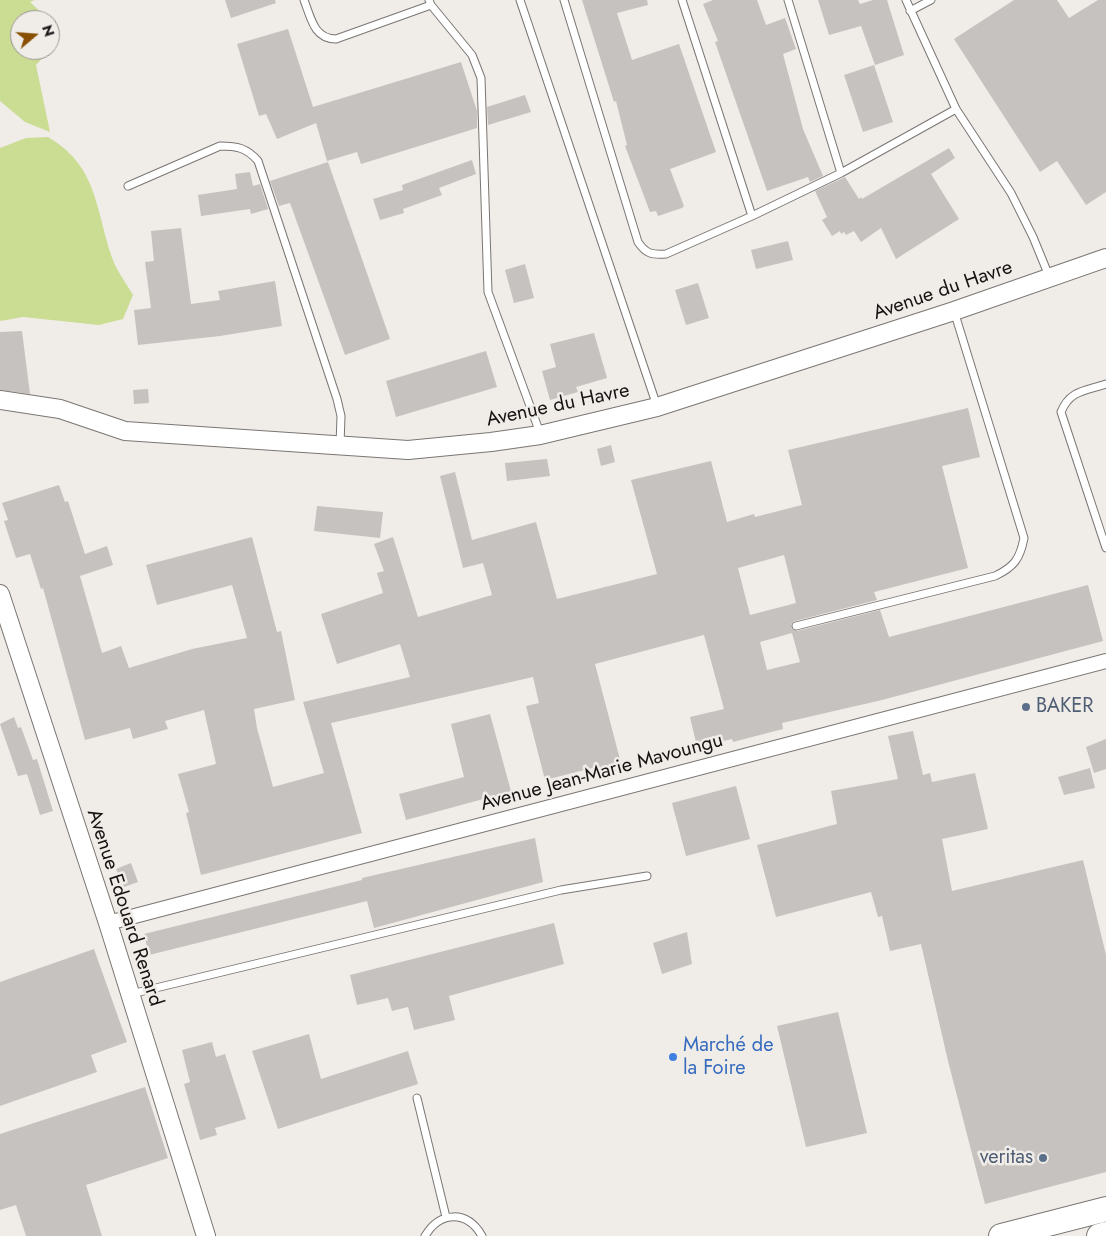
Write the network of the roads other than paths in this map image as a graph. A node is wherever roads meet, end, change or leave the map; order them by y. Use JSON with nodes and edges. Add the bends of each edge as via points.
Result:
{"nodes":[{"id":1,"x":304,"y":0,"type":"edge"},
{"id":2,"x":520,"y":0,"type":"edge"},
{"id":3,"x":564,"y":0,"type":"edge"},
{"id":4,"x":682,"y":0,"type":"edge"},
{"id":5,"x":788,"y":0,"type":"edge"},
{"id":6,"x":906,"y":0,"type":"edge"},
{"id":7,"x":931,"y":0,"type":"edge"},
{"id":8,"x":430,"y":2,"type":"edge"},
{"id":9,"x":910,"y":11,"type":"junction"},
{"id":10,"x":956,"y":109,"type":"junction"},
{"id":11,"x":841,"y":173,"type":"junction"},
{"id":12,"x":128,"y":186,"type":"dead end"},
{"id":13,"x":752,"y":216,"type":"junction"},
{"id":14,"x":1106,"y":258,"type":"edge"},
{"id":15,"x":1050,"y":277,"type":"junction"},
{"id":16,"x":954,"y":311,"type":"junction"},
{"id":17,"x":1106,"y":384,"type":"edge"},
{"id":18,"x":0,"y":400,"type":"edge"},
{"id":19,"x":657,"y":406,"type":"junction"},
{"id":20,"x":540,"y":435,"type":"junction"},
{"id":21,"x":340,"y":447,"type":"junction"},
{"id":22,"x":1106,"y":548,"type":"edge"},
{"id":23,"x":0,"y":594,"type":"edge"},
{"id":24,"x":796,"y":626,"type":"dead end"},
{"id":25,"x":1106,"y":661,"type":"edge"},
{"id":26,"x":647,"y":876,"type":"dead end"},
{"id":27,"x":108,"y":923,"type":"junction"},
{"id":28,"x":130,"y":994,"type":"junction"},
{"id":29,"x":417,"y":1098,"type":"dead end"},
{"id":30,"x":1106,"y":1209,"type":"edge"},
{"id":31,"x":446,"y":1217,"type":"junction"},
{"id":32,"x":1106,"y":1234,"type":"edge"},
{"id":33,"x":206,"y":1236,"type":"edge"},
{"id":34,"x":425,"y":1236,"type":"edge"},
{"id":35,"x":482,"y":1236,"type":"edge"},
{"id":36,"x":1001,"y":1236,"type":"edge"},
{"id":37,"x":1099,"y":1236,"type":"edge"}],
"edges":[{"from":1,"to":8,"type":"lane","via":[[317,33],[325,39],[336,39]]},
{"from":2,"to":19,"type":"lane"},
{"from":3,"to":13,"type":"lane","via":[[638,242],[645,252],[666,254]]},
{"from":4,"to":13,"type":"lane"},
{"from":5,"to":11,"type":"lane"},
{"from":6,"to":9,"type":"lane"},
{"from":7,"to":9,"type":"lane"},
{"from":8,"to":20,"type":"lane","via":[[472,55],[481,78],[488,292]]},
{"from":9,"to":10,"type":"lane"},
{"from":10,"to":11,"type":"lane"},
{"from":10,"to":15,"type":"lane","via":[[1011,193]]},
{"from":11,"to":13,"type":"lane"},
{"from":12,"to":21,"type":"lane","via":[[220,146],[237,146],[250,151],[258,161],[337,399],[341,416]]},
{"from":14,"to":15,"type":"street","name":"Avenue du Havre"},
{"from":15,"to":16,"type":"street","name":"Avenue du Havre"},
{"from":16,"to":19,"type":"street","name":"Avenue du Havre"},
{"from":16,"to":24,"type":"lane","via":[[1024,538],[1021,552],[1010,569],[995,576]]},
{"from":17,"to":22,"type":"lane","via":[[1072,395],[1061,412]]},
{"from":18,"to":21,"type":"street","name":"Avenue du Havre","via":[[60,409],[125,431]]},
{"from":19,"to":20,"type":"street","name":"Avenue du Havre"},
{"from":20,"to":21,"type":"street","name":"Avenue du Havre","via":[[408,450]]},
{"from":23,"to":27,"type":"street","name":"Avenue Edouard Renard"},
{"from":25,"to":27,"type":"street","name":"Avenue Jean-Marie Mavoungu"},
{"from":26,"to":28,"type":"lane","via":[[561,890]]},
{"from":27,"to":28,"type":"street","name":"Avenue Edouard Renard"},
{"from":28,"to":33,"type":"street","name":"Avenue Edouard Renard"},
{"from":29,"to":31,"type":"lane"},
{"from":30,"to":36,"type":"highway"},
{"from":31,"to":34,"type":"lane","via":[[432,1225]]},
{"from":31,"to":35,"type":"lane","via":[[462,1218],[476,1226]]},
{"from":32,"to":37,"type":"highway"}]}
